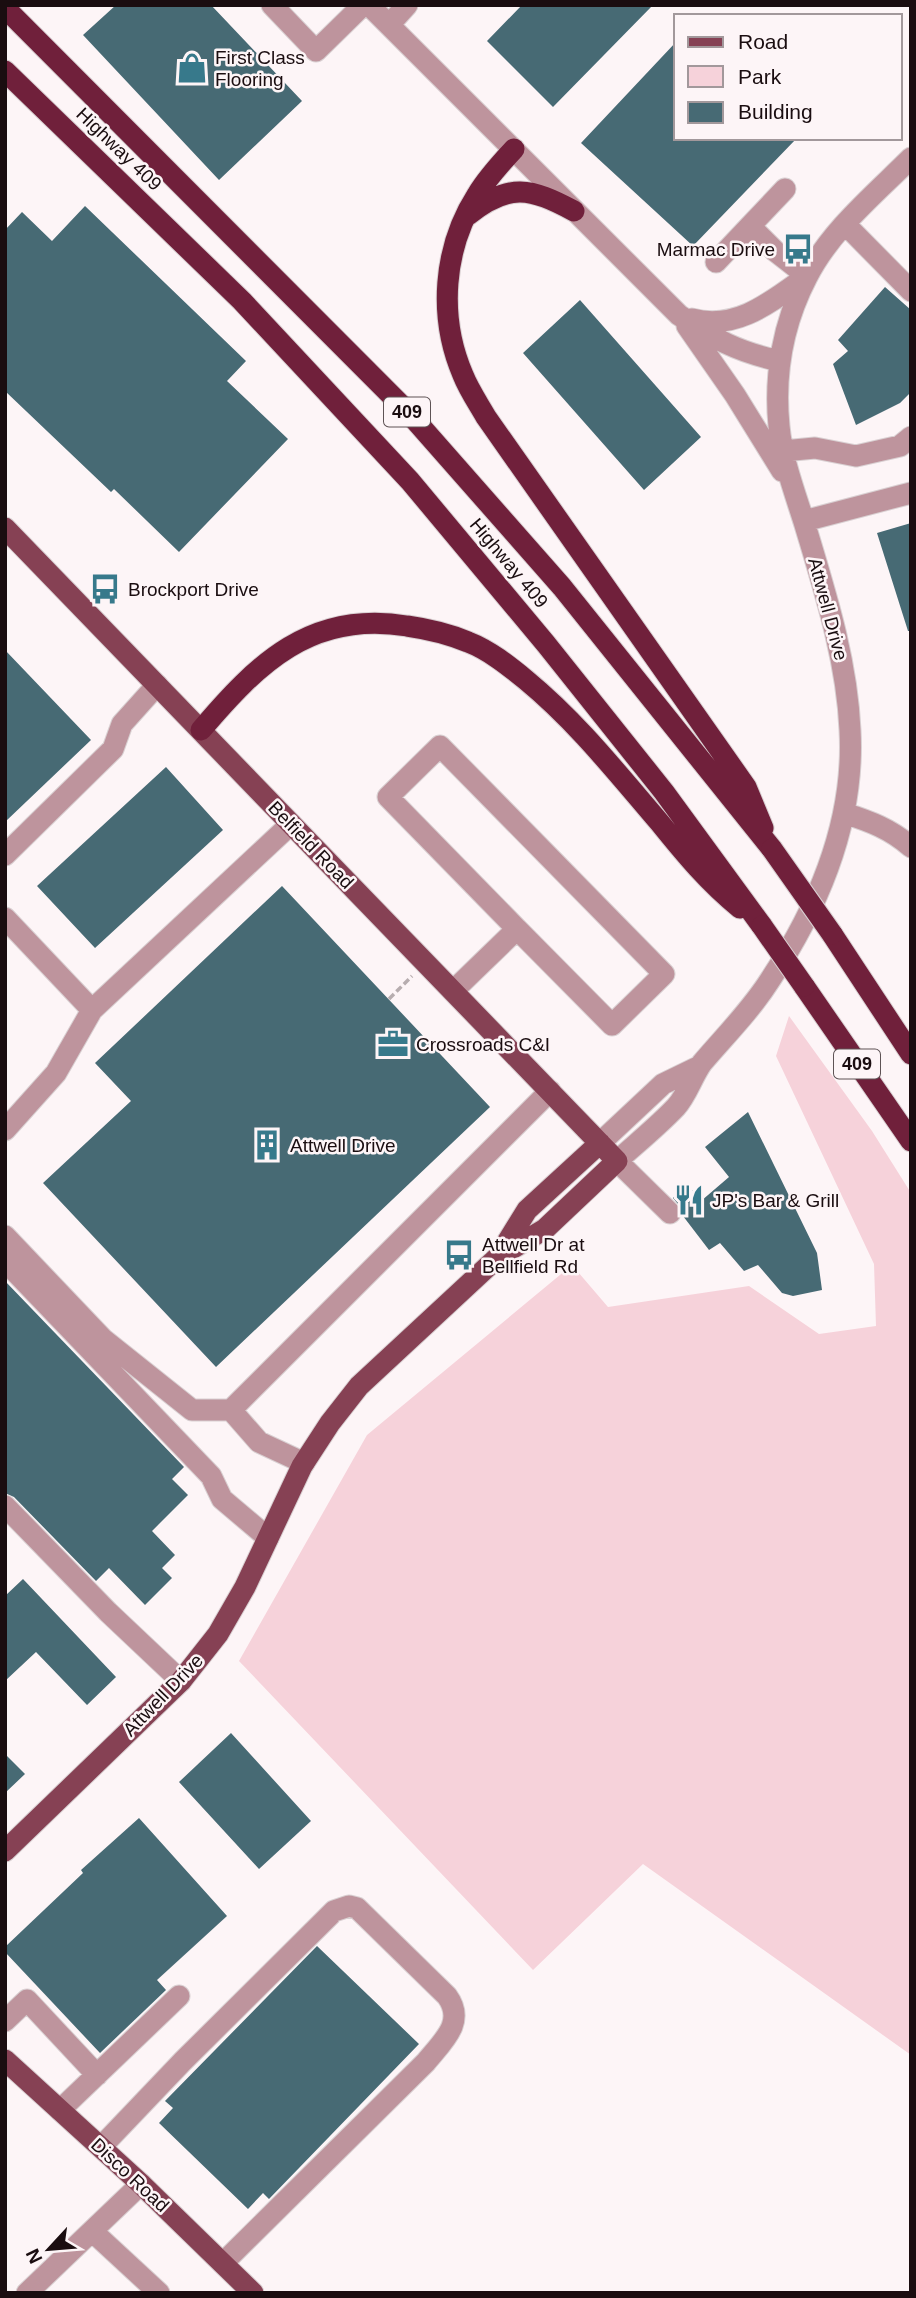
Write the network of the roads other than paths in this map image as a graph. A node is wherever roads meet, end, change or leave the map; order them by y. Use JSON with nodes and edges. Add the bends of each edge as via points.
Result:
{"nodes":[{"id":1,"x":272,"y":5,"type":"edge"},
{"id":2,"x":363,"y":5,"type":"edge"},
{"id":3,"x":369,"y":5,"type":"edge"},
{"id":4,"x":407,"y":5,"type":"edge"},
{"id":5,"x":5,"y":8,"type":"edge"},
{"id":6,"x":389,"y":25,"type":"junction"},
{"id":7,"x":5,"y":71,"type":"edge"},
{"id":8,"x":514,"y":149,"type":"junction"},
{"id":9,"x":911,"y":158,"type":"edge"},
{"id":10,"x":785,"y":189,"type":"dead end"},
{"id":11,"x":574,"y":211,"type":"junction"},
{"id":12,"x":466,"y":216,"type":"junction"},
{"id":13,"x":845,"y":224,"type":"junction"},
{"id":14,"x":750,"y":226,"type":"junction"},
{"id":15,"x":716,"y":262,"type":"dead end"},
{"id":16,"x":807,"y":276,"type":"junction"},
{"id":17,"x":911,"y":291,"type":"edge"},
{"id":18,"x":679,"y":315,"type":"junction"},
{"id":19,"x":779,"y":361,"type":"junction"},
{"id":20,"x":911,"y":437,"type":"edge"},
{"id":21,"x":783,"y":451,"type":"junction"},
{"id":22,"x":911,"y":493,"type":"edge"},
{"id":23,"x":796,"y":494,"type":"junction"},
{"id":24,"x":804,"y":521,"type":"junction"},
{"id":25,"x":5,"y":528,"type":"edge"},
{"id":26,"x":157,"y":685,"type":"junction"},
{"id":27,"x":201,"y":730,"type":"junction"},
{"id":28,"x":844,"y":813,"type":"junction"},
{"id":29,"x":291,"y":824,"type":"junction"},
{"id":30,"x":911,"y":847,"type":"edge"},
{"id":31,"x":772,"y":849,"type":"junction"},
{"id":32,"x":5,"y":855,"type":"edge"},
{"id":33,"x":5,"y":918,"type":"edge"},
{"id":34,"x":762,"y":926,"type":"junction"},
{"id":35,"x":517,"y":929,"type":"junction"},
{"id":36,"x":453,"y":991,"type":"junction"},
{"id":37,"x":92,"y":1010,"type":"junction"},
{"id":38,"x":911,"y":1055,"type":"edge"},
{"id":39,"x":700,"y":1066,"type":"junction"},
{"id":40,"x":550,"y":1091,"type":"junction"},
{"id":41,"x":5,"y":1130,"type":"edge"},
{"id":42,"x":911,"y":1141,"type":"edge"},
{"id":43,"x":600,"y":1143,"type":"junction"},
{"id":44,"x":617,"y":1161,"type":"junction"},
{"id":45,"x":670,"y":1213,"type":"dead end"},
{"id":46,"x":5,"y":1236,"type":"edge"},
{"id":47,"x":498,"y":1258,"type":"junction"},
{"id":48,"x":5,"y":1261,"type":"edge"},
{"id":49,"x":231,"y":1410,"type":"junction"},
{"id":50,"x":304,"y":1463,"type":"junction"},
{"id":51,"x":5,"y":1506,"type":"edge"},
{"id":52,"x":268,"y":1538,"type":"junction"},
{"id":53,"x":181,"y":1681,"type":"junction"},
{"id":54,"x":5,"y":1850,"type":"edge"},
{"id":55,"x":178,"y":1996,"type":"dead end"},
{"id":56,"x":5,"y":2021,"type":"edge"},
{"id":57,"x":5,"y":2060,"type":"edge"},
{"id":58,"x":97,"y":2075,"type":"junction"},
{"id":59,"x":60,"y":2110,"type":"junction"},
{"id":60,"x":101,"y":2147,"type":"junction"},
{"id":61,"x":141,"y":2184,"type":"junction"},
{"id":62,"x":92,"y":2231,"type":"junction"},
{"id":63,"x":223,"y":2263,"type":"junction"},
{"id":64,"x":27,"y":2293,"type":"edge"},
{"id":65,"x":159,"y":2293,"type":"edge"},
{"id":66,"x":253,"y":2293,"type":"edge"}],
"edges":[{"from":1,"to":2,"type":"street","via":[[316,51]]},
{"from":3,"to":6,"type":"street"},
{"from":4,"to":6,"type":"street"},
{"from":5,"to":31,"type":"highway","name":"Highway 409","number":"409","via":[[408,412],[562,587]]},
{"from":6,"to":8,"type":"street"},
{"from":7,"to":34,"type":"highway","name":"Highway 409","number":"409","via":[[243,301],[410,481],[656,782]]},
{"from":8,"to":11,"type":"street"},
{"from":8,"to":12,"type":"highway","via":[[483,185]]},
{"from":9,"to":13,"type":"street","name":"Attwell Drive"},
{"from":10,"to":14,"type":"street"},
{"from":11,"to":12,"type":"highway","via":[[535,192],[521,191],[492,200]]},
{"from":11,"to":18,"type":"street"},
{"from":12,"to":31,"type":"highway","via":[[451,260],[447,294],[452,340],[467,384],[746,787]]},
{"from":13,"to":16,"type":"street","name":"Attwell Drive"},
{"from":13,"to":17,"type":"street"},
{"from":14,"to":15,"type":"street"},
{"from":14,"to":16,"type":"street"},
{"from":16,"to":18,"type":"street","via":[[773,300],[722,323]]},
{"from":16,"to":19,"type":"street","name":"Attwell Drive"},
{"from":18,"to":19,"type":"street","via":[[735,349]]},
{"from":18,"to":23,"type":"street"},
{"from":19,"to":21,"type":"street","name":"Attwell Drive"},
{"from":20,"to":21,"type":"street","via":[[900,446],[856,456],[815,448]]},
{"from":21,"to":23,"type":"street","name":"Attwell Drive"},
{"from":22,"to":24,"type":"street"},
{"from":23,"to":24,"type":"street","name":"Attwell Drive"},
{"from":24,"to":28,"type":"street","name":"Attwell Drive","via":[[847,685],[851,733]]},
{"from":25,"to":26,"type":"main road","name":"Belfield Road"},
{"from":26,"to":27,"type":"main road","name":"Belfield Road"},
{"from":26,"to":32,"type":"street","via":[[122,724],[113,749]]},
{"from":27,"to":29,"type":"main road","name":"Belfield Road"},
{"from":27,"to":34,"type":"highway","via":[[260,667],[321,632],[387,623],[471,643],[508,665],[550,700],[593,744],[712,886]]},
{"from":28,"to":30,"type":"street","via":[[881,826]]},
{"from":28,"to":39,"type":"street","name":"Attwell Drive","via":[[830,866],[797,934],[770,980]]},
{"from":29,"to":36,"type":"main road","name":"Belfield Road"},
{"from":29,"to":37,"type":"street"},
{"from":31,"to":38,"type":"highway","name":"Highway 409","number":"409","bridge":true},
{"from":33,"to":37,"type":"street"},
{"from":34,"to":42,"type":"highway","name":"Highway 409","number":"409","bridge":true},
{"from":35,"to":35,"type":"street","via":[[612,1025],[664,974],[440,746],[388,797]]},
{"from":35,"to":36,"type":"street"},
{"from":36,"to":40,"type":"main road","name":"Belfield Road"},
{"from":37,"to":41,"type":"street","via":[[57,1073]]},
{"from":39,"to":43,"type":"street","name":"Attwell Drive","via":[[663,1084]]},
{"from":39,"to":44,"type":"street","name":"Attwell Drive","via":[[678,1105]]},
{"from":40,"to":43,"type":"main road","name":"Belfield Road"},
{"from":40,"to":49,"type":"street"},
{"from":43,"to":44,"type":"main road","name":"Belfield Road"},
{"from":43,"to":47,"type":"main road","name":"Attwell Drive","via":[[527,1210]]},
{"from":44,"to":45,"type":"street"},
{"from":44,"to":47,"type":"main road","name":"Attwell Drive","via":[[545,1229]]},
{"from":46,"to":49,"type":"street","via":[[103,1339],[192,1410]]},
{"from":47,"to":50,"type":"main road","name":"Attwell Drive","via":[[359,1386]]},
{"from":48,"to":52,"type":"street","via":[[211,1476],[222,1499]]},
{"from":49,"to":50,"type":"street","via":[[259,1441]]},
{"from":50,"to":52,"type":"main road","name":"Attwell Drive"},
{"from":51,"to":53,"type":"street"},
{"from":52,"to":53,"type":"main road","name":"Attwell Drive","via":[[218,1634]]},
{"from":53,"to":54,"type":"main road","name":"Attwell Drive"},
{"from":55,"to":58,"type":"street"},
{"from":56,"to":58,"type":"street","via":[[27,2000]]},
{"from":57,"to":59,"type":"main road","name":"Disco Road"},
{"from":58,"to":59,"type":"street"},
{"from":59,"to":60,"type":"main road","name":"Disco Road"},
{"from":60,"to":61,"type":"main road","name":"Disco Road"},
{"from":60,"to":63,"type":"street","via":[[334,1911],[357,1908],[447,1996],[455,2018],[426,2062]]},
{"from":61,"to":62,"type":"street"},
{"from":61,"to":63,"type":"main road","name":"Disco Road"},
{"from":62,"to":64,"type":"street"},
{"from":62,"to":65,"type":"street"},
{"from":63,"to":66,"type":"main road","name":"Disco Road"}]}
